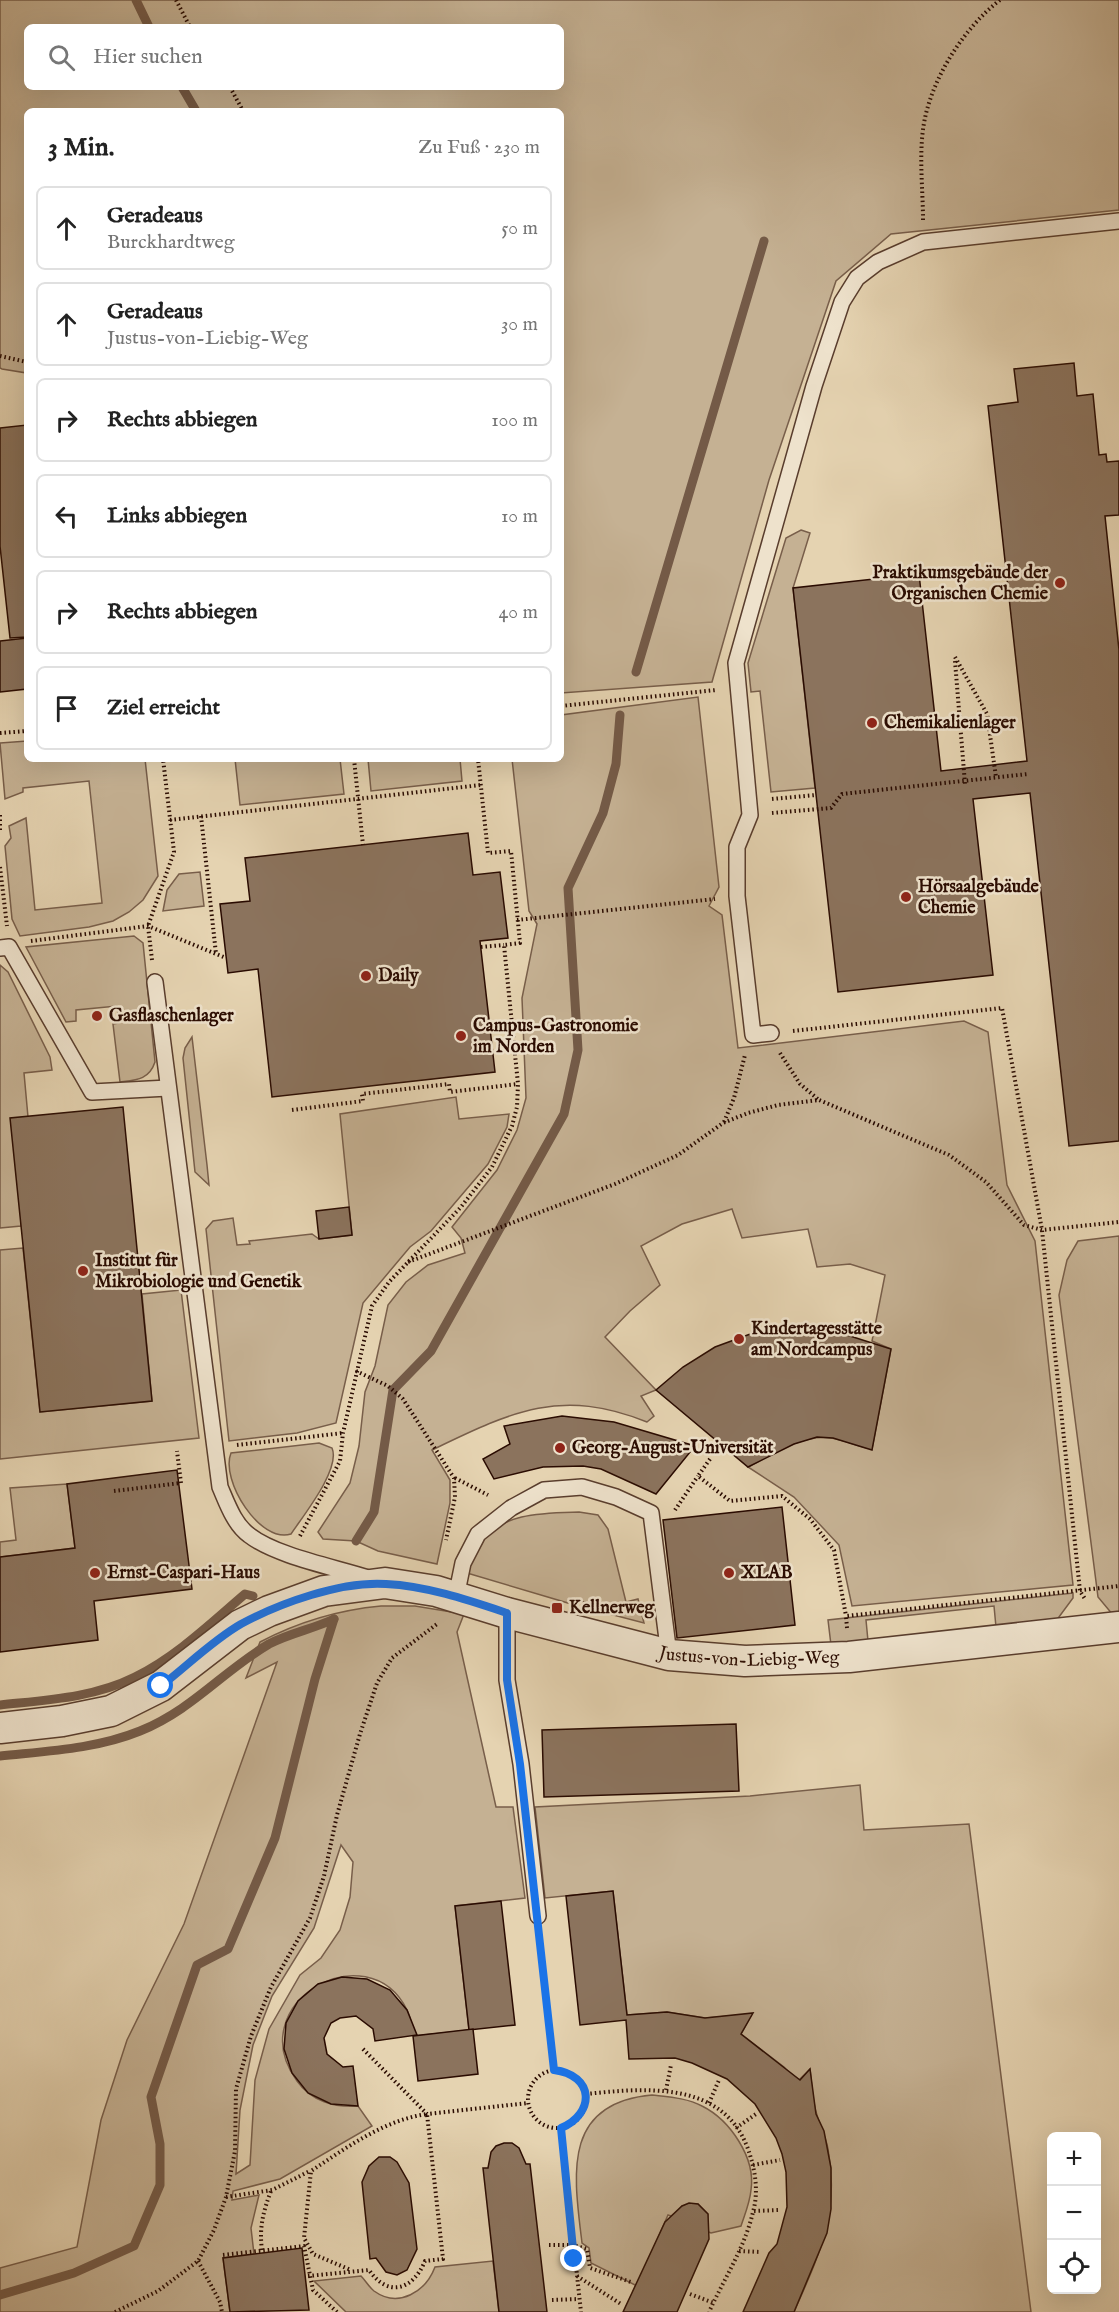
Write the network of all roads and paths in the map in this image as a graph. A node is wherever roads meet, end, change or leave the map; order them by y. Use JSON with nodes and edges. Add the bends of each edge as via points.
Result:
{"nodes":[{"id":1,"x":176,"y":0,"type":"edge"},
{"id":2,"x":1000,"y":0,"type":"edge"},
{"id":3,"x":188,"y":24,"type":"edge"},
{"id":4,"x":232,"y":90,"type":"edge"},
{"id":5,"x":241,"y":108,"type":"edge"},
{"id":6,"x":1119,"y":221,"type":"edge"},
{"id":7,"x":923,"y":242,"type":"junction"},
{"id":8,"x":0,"y":356,"type":"edge"},
{"id":9,"x":24,"y":361,"type":"edge"},
{"id":10,"x":737,"y":688,"type":"junction"},
{"id":11,"x":564,"y":706,"type":"edge"},
{"id":12,"x":24,"y":731,"type":"edge"},
{"id":13,"x":0,"y":732,"type":"edge"},
{"id":14,"x":163,"y":762,"type":"edge"},
{"id":15,"x":354,"y":762,"type":"edge"},
{"id":16,"x":478,"y":762,"type":"edge"},
{"id":17,"x":1028,"y":774,"type":"dead end"},
{"id":18,"x":996,"y":777,"type":"junction"},
{"id":19,"x":965,"y":784,"type":"dead end"},
{"id":20,"x":481,"y":785,"type":"junction"},
{"id":21,"x":816,"y":795,"type":"dead end"},
{"id":22,"x":786,"y":797,"type":"dead end"},
{"id":23,"x":358,"y":799,"type":"junction"},
{"id":24,"x":0,"y":815,"type":"edge"},
{"id":25,"x":750,"y":815,"type":"junction"},
{"id":26,"x":201,"y":816,"type":"junction"},
{"id":27,"x":170,"y":820,"type":"junction"},
{"id":28,"x":0,"y":833,"type":"edge"},
{"id":29,"x":363,"y":844,"type":"dead end"},
{"id":30,"x":0,"y":867,"type":"edge"},
{"id":31,"x":737,"y":896,"type":"junction"},
{"id":32,"x":517,"y":920,"type":"junction"},
{"id":33,"x":148,"y":926,"type":"junction"},
{"id":34,"x":504,"y":945,"type":"junction"},
{"id":35,"x":5,"y":947,"type":"edge"},
{"id":36,"x":481,"y":947,"type":"dead end"},
{"id":37,"x":216,"y":954,"type":"junction"},
{"id":38,"x":226,"y":958,"type":"dead end"},
{"id":39,"x":155,"y":982,"type":"joint"},
{"id":40,"x":771,"y":1033,"type":"junction"},
{"id":41,"x":753,"y":1035,"type":"junction"},
{"id":42,"x":518,"y":1084,"type":"junction"},
{"id":43,"x":168,"y":1088,"type":"junction"},
{"id":44,"x":819,"y":1100,"type":"junction"},
{"id":45,"x":292,"y":1110,"type":"dead end"},
{"id":46,"x":723,"y":1124,"type":"junction"},
{"id":47,"x":1119,"y":1222,"type":"edge"},
{"id":48,"x":1042,"y":1230,"type":"junction"},
{"id":49,"x":407,"y":1262,"type":"junction"},
{"id":50,"x":356,"y":1371,"type":"junction"},
{"id":51,"x":343,"y":1433,"type":"junction"},
{"id":52,"x":215,"y":1448,"type":"junction"},
{"id":53,"x":177,"y":1451,"type":"dead end"},
{"id":54,"x":710,"y":1459,"type":"dead end"},
{"id":55,"x":698,"y":1476,"type":"junction"},
{"id":56,"x":454,"y":1478,"type":"junction"},
{"id":57,"x":114,"y":1491,"type":"dead end"},
{"id":58,"x":522,"y":1501,"type":"junction"},
{"id":59,"x":651,"y":1513,"type":"junction"},
{"id":60,"x":291,"y":1554,"type":"junction"},
{"id":61,"x":385,"y":1583,"type":"junction"},
{"id":62,"x":1119,"y":1586,"type":"edge"},
{"id":63,"x":1080,"y":1590,"type":"junction"},
{"id":64,"x":455,"y":1597,"type":"junction"},
{"id":65,"x":507,"y":1613,"type":"junction"},
{"id":66,"x":846,"y":1616,"type":"junction"},
{"id":67,"x":1112,"y":1628,"type":"edge"},
{"id":68,"x":669,"y":1655,"type":"junction"},
{"id":69,"x":849,"y":1656,"type":"junction"},
{"id":70,"x":0,"y":1728,"type":"edge"},
{"id":71,"x":538,"y":1916,"type":"joint"},
{"id":72,"x":363,"y":2049,"type":"dead end"},
{"id":73,"x":671,"y":2065,"type":"dead end"},
{"id":74,"x":554,"y":2070,"type":"junction"},
{"id":75,"x":719,"y":2080,"type":"dead end"},
{"id":76,"x":666,"y":2090,"type":"junction"},
{"id":77,"x":586,"y":2094,"type":"junction"},
{"id":78,"x":528,"y":2103,"type":"junction"},
{"id":79,"x":709,"y":2103,"type":"junction"},
{"id":80,"x":427,"y":2114,"type":"junction"},
{"id":81,"x":756,"y":2114,"type":"dead end"},
{"id":82,"x":561,"y":2128,"type":"junction"},
{"id":83,"x":736,"y":2128,"type":"junction"},
{"id":84,"x":780,"y":2160,"type":"dead end"},
{"id":85,"x":753,"y":2165,"type":"junction"},
{"id":86,"x":311,"y":2171,"type":"junction"},
{"id":87,"x":272,"y":2190,"type":"junction"},
{"id":88,"x":226,"y":2197,"type":"junction"},
{"id":89,"x":779,"y":2210,"type":"dead end"},
{"id":90,"x":754,"y":2211,"type":"junction"},
{"id":91,"x":549,"y":2245,"type":"dead end"},
{"id":92,"x":573,"y":2245,"type":"junction"},
{"id":93,"x":739,"y":2251,"type":"junction"},
{"id":94,"x":262,"y":2252,"type":"junction"},
{"id":95,"x":761,"y":2252,"type":"dead end"},
{"id":96,"x":223,"y":2255,"type":"dead end"},
{"id":97,"x":198,"y":2261,"type":"junction"},
{"id":98,"x":351,"y":2270,"type":"junction"},
{"id":99,"x":308,"y":2276,"type":"junction"},
{"id":100,"x":577,"y":2276,"type":"junction"},
{"id":101,"x":631,"y":2282,"type":"dead end"},
{"id":102,"x":690,"y":2294,"type":"dead end"},
{"id":103,"x":579,"y":2299,"type":"junction"},
{"id":104,"x":552,"y":2300,"type":"dead end"},
{"id":105,"x":714,"y":2303,"type":"junction"},
{"id":106,"x":621,"y":2304,"type":"dead end"},
{"id":107,"x":115,"y":2312,"type":"edge"},
{"id":108,"x":222,"y":2312,"type":"edge"},
{"id":109,"x":338,"y":2312,"type":"edge"},
{"id":110,"x":581,"y":2312,"type":"edge"},
{"id":111,"x":710,"y":2312,"type":"edge"}],
"edges":[{"from":1,"to":3,"type":"path"},
{"from":2,"to":7,"type":"path","via":[[959,45],[934,88],[924,120]]},
{"from":4,"to":5,"type":"path"},
{"from":6,"to":7,"type":"lane"},
{"from":7,"to":10,"type":"lane","via":[[878,262],[857,278],[842,302],[814,386],[736,663]]},
{"from":8,"to":9,"type":"path"},
{"from":10,"to":11,"type":"path"},
{"from":10,"to":25,"type":"lane"},
{"from":12,"to":13,"type":"path"},
{"from":14,"to":27,"type":"path"},
{"from":15,"to":23,"type":"path"},
{"from":16,"to":20,"type":"path"},
{"from":17,"to":18,"type":"path"},
{"from":18,"to":19,"type":"path","via":[[987,714],[955,657]]},
{"from":18,"to":25,"type":"path","via":[[842,794],[831,808]]},
{"from":20,"to":23,"type":"path"},
{"from":20,"to":32,"type":"path","via":[[488,853],[511,851]]},
{"from":21,"to":22,"type":"path"},
{"from":23,"to":26,"type":"path"},
{"from":23,"to":29,"type":"path"},
{"from":24,"to":28,"type":"path"},
{"from":25,"to":31,"type":"lane","via":[[737,847]]},
{"from":26,"to":27,"type":"path"},
{"from":26,"to":37,"type":"path"},
{"from":27,"to":33,"type":"path","via":[[174,852]]},
{"from":30,"to":35,"type":"path"},
{"from":31,"to":32,"type":"path"},
{"from":31,"to":41,"type":"lane"},
{"from":32,"to":34,"type":"path","via":[[520,943]]},
{"from":33,"to":35,"type":"path"},
{"from":33,"to":37,"type":"path"},
{"from":33,"to":39,"type":"path"},
{"from":34,"to":36,"type":"path"},
{"from":34,"to":42,"type":"path"},
{"from":35,"to":43,"type":"lane","via":[[92,1092]]},
{"from":37,"to":38,"type":"path"},
{"from":39,"to":43,"type":"lane"},
{"from":40,"to":41,"type":"lane"},
{"from":40,"to":44,"type":"path","via":[[800,1084]]},
{"from":40,"to":48,"type":"path","via":[[1002,1008]]},
{"from":41,"to":46,"type":"path"},
{"from":42,"to":45,"type":"path","via":[[450,1092],[449,1084],[362,1094],[363,1101]]},
{"from":42,"to":49,"type":"path","via":[[512,1126],[492,1167],[461,1207]]},
{"from":43,"to":52,"type":"lane"},
{"from":44,"to":46,"type":"path","via":[[778,1105]]},
{"from":44,"to":48,"type":"path","via":[[949,1155],[986,1182],[1024,1225]]},
{"from":46,"to":49,"type":"path","via":[[678,1155],[615,1184]]},
{"from":47,"to":48,"type":"path"},
{"from":48,"to":63,"type":"path"},
{"from":49,"to":50,"type":"path","via":[[372,1306]]},
{"from":50,"to":51,"type":"path"},
{"from":50,"to":56,"type":"path","via":[[388,1386],[403,1399]]},
{"from":51,"to":52,"type":"path"},
{"from":51,"to":60,"type":"path","via":[[340,1461],[332,1480]]},
{"from":52,"to":60,"type":"lane","via":[[220,1487],[247,1534]]},
{"from":53,"to":57,"type":"path","via":[[181,1483]]},
{"from":54,"to":55,"type":"path"},
{"from":55,"to":59,"type":"path","via":[[674,1510]]},
{"from":55,"to":66,"type":"path","via":[[730,1501],[782,1496],[810,1519],[834,1550]]},
{"from":56,"to":58,"type":"path","via":[[485,1494]]},
{"from":56,"to":64,"type":"path"},
{"from":58,"to":59,"type":"lane","via":[[544,1490],[582,1487]]},
{"from":58,"to":64,"type":"lane","via":[[478,1534],[463,1563]]},
{"from":59,"to":68,"type":"lane"},
{"from":60,"to":61,"type":"lane"},
{"from":61,"to":64,"type":"street","name":"Justus-von-Liebig-Weg"},
{"from":61,"to":70,"type":"street","name":"Justus-von-Liebig-Weg","via":[[324,1591],[269,1611],[240,1625],[161,1686],[111,1711]]},
{"from":62,"to":63,"type":"path"},
{"from":63,"to":66,"type":"path"},
{"from":63,"to":67,"type":"path"},
{"from":64,"to":65,"type":"street","name":"Justus-von-Liebig-Weg"},
{"from":64,"to":88,"type":"path","via":[[392,1658],[377,1683],[310,1918],[271,1987],[251,2036],[237,2089],[235,2151]]},
{"from":65,"to":68,"type":"street","name":"Justus-von-Liebig-Weg"},
{"from":65,"to":71,"type":"lane","via":[[507,1680]]},
{"from":66,"to":69,"type":"path"},
{"from":67,"to":69,"type":"street","name":"Justus-von-Liebig-Weg"},
{"from":68,"to":69,"type":"street","name":"Justus-von-Liebig-Weg","via":[[745,1661]]},
{"from":71,"to":74,"type":"path"},
{"from":72,"to":80,"type":"path"},
{"from":73,"to":76,"type":"path"},
{"from":74,"to":77,"type":"path","via":[[568,2072],[580,2081]]},
{"from":74,"to":78,"type":"path","via":[[540,2075],[530,2087]]},
{"from":75,"to":79,"type":"path"},
{"from":76,"to":77,"type":"path"},
{"from":76,"to":79,"type":"path"},
{"from":77,"to":82,"type":"path","via":[[585,2109],[575,2122]]},
{"from":78,"to":80,"type":"path"},
{"from":78,"to":82,"type":"path","via":[[534,2117],[546,2126]]},
{"from":79,"to":83,"type":"path"},
{"from":80,"to":86,"type":"path","via":[[406,2117]]},
{"from":80,"to":98,"type":"path","via":[[443,2259],[425,2261],[412,2281],[400,2287],[386,2287],[369,2270]]},
{"from":81,"to":83,"type":"path"},
{"from":82,"to":92,"type":"path"},
{"from":83,"to":85,"type":"path"},
{"from":84,"to":85,"type":"path"},
{"from":85,"to":90,"type":"path"},
{"from":86,"to":87,"type":"path"},
{"from":86,"to":98,"type":"path","via":[[304,2238],[313,2254]]},
{"from":87,"to":88,"type":"path"},
{"from":87,"to":94,"type":"path","via":[[263,2213]]},
{"from":88,"to":97,"type":"path"},
{"from":89,"to":90,"type":"path"},
{"from":90,"to":93,"type":"path"},
{"from":91,"to":92,"type":"path"},
{"from":92,"to":100,"type":"path"},
{"from":92,"to":101,"type":"path","via":[[587,2249],[590,2268]]},
{"from":93,"to":95,"type":"path"},
{"from":93,"to":105,"type":"path"},
{"from":94,"to":96,"type":"path"},
{"from":94,"to":99,"type":"path","via":[[304,2246]]},
{"from":97,"to":107,"type":"path","via":[[158,2291]]},
{"from":97,"to":108,"type":"path"},
{"from":98,"to":99,"type":"path"},
{"from":99,"to":109,"type":"path","via":[[313,2290]]},
{"from":100,"to":103,"type":"path"},
{"from":100,"to":106,"type":"path"},
{"from":102,"to":105,"type":"path"},
{"from":103,"to":104,"type":"path"},
{"from":103,"to":110,"type":"path"},
{"from":105,"to":111,"type":"path"}]}
